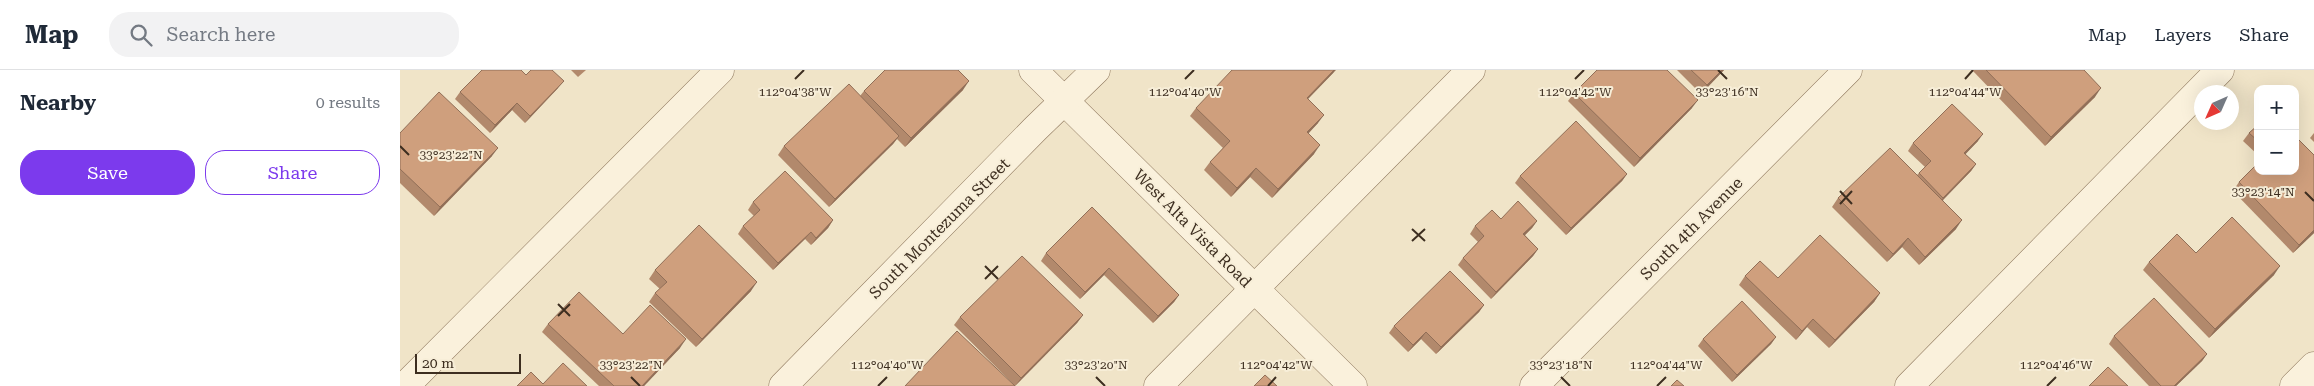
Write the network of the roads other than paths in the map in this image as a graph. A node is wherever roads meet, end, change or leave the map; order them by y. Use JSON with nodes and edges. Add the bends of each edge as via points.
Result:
{"nodes":[{"id":1,"x":720,"y":70,"type":"edge"},
{"id":2,"x":1033,"y":70,"type":"edge"},
{"id":3,"x":1096,"y":70,"type":"edge"},
{"id":4,"x":1472,"y":70,"type":"edge"},
{"id":5,"x":1848,"y":70,"type":"edge"},
{"id":6,"x":2220,"y":70,"type":"edge"},
{"id":7,"x":1066,"y":101,"type":"junction"},
{"id":8,"x":1254,"y":289,"type":"junction"},
{"id":9,"x":2314,"y":366,"type":"edge"},
{"id":10,"x":405,"y":386,"type":"edge"},
{"id":11,"x":783,"y":386,"type":"edge"},
{"id":12,"x":1158,"y":386,"type":"edge"},
{"id":13,"x":1353,"y":386,"type":"edge"},
{"id":14,"x":1534,"y":386,"type":"edge"},
{"id":15,"x":1909,"y":386,"type":"edge"},
{"id":16,"x":2294,"y":386,"type":"edge"}],
"edges":[{"from":1,"to":10,"type":"street"},
{"from":2,"to":7,"type":"street","name":"West Alta Vista Road"},
{"from":3,"to":7,"type":"street","name":"South Montezuma Street"},
{"from":4,"to":8,"type":"street"},
{"from":5,"to":14,"type":"street","name":"South 4th Avenue"},
{"from":6,"to":15,"type":"street"},
{"from":7,"to":8,"type":"street","name":"West Alta Vista Road"},
{"from":7,"to":11,"type":"street","name":"South Montezuma Street"},
{"from":8,"to":12,"type":"street"},
{"from":8,"to":13,"type":"street","name":"West Alta Vista Road"},
{"from":9,"to":16,"type":"street"}]}
